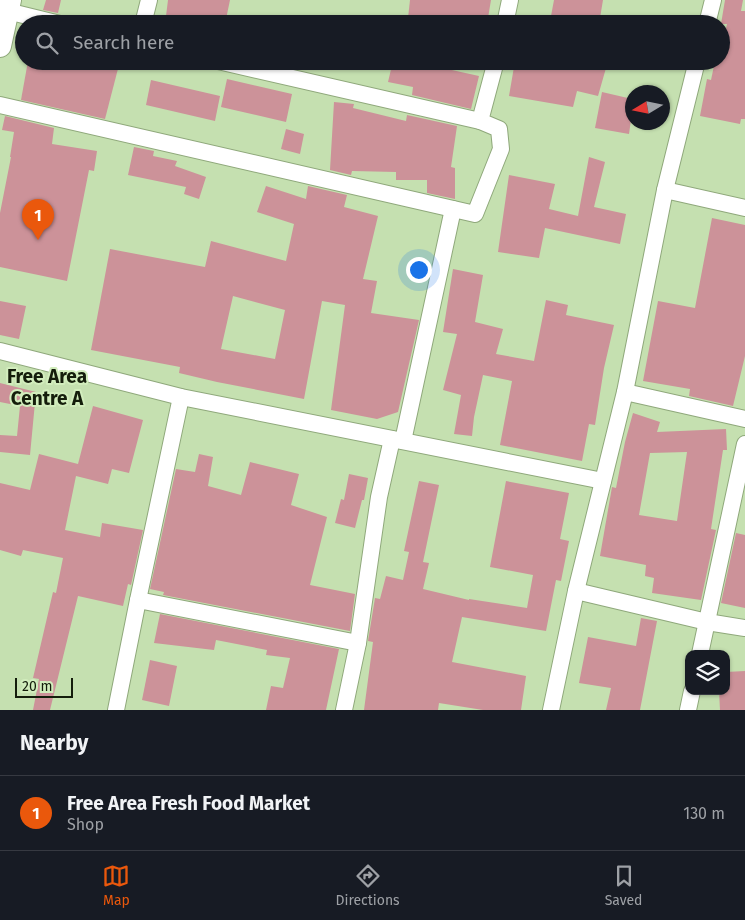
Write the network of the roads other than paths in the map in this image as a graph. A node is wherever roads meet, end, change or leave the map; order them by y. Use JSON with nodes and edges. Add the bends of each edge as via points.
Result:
{"nodes":[{"id":1,"x":149,"y":0,"type":"edge"},
{"id":2,"x":510,"y":0,"type":"edge"},
{"id":3,"x":713,"y":0,"type":"edge"},
{"id":4,"x":8,"y":5,"type":"edge"},
{"id":5,"x":35,"y":15,"type":"edge"},
{"id":6,"x":145,"y":15,"type":"edge"},
{"id":7,"x":507,"y":15,"type":"edge"},
{"id":8,"x":709,"y":15,"type":"edge"},
{"id":9,"x":0,"y":46,"type":"edge"},
{"id":10,"x":257,"y":70,"type":"edge"},
{"id":11,"x":494,"y":70,"type":"edge"},
{"id":12,"x":695,"y":70,"type":"edge"},
{"id":13,"x":0,"y":105,"type":"edge"},
{"id":14,"x":480,"y":122,"type":"junction"},
{"id":15,"x":664,"y":190,"type":"junction"},
{"id":16,"x":745,"y":208,"type":"edge"},
{"id":17,"x":453,"y":209,"type":"junction"},
{"id":18,"x":0,"y":351,"type":"edge"},
{"id":19,"x":625,"y":392,"type":"junction"},
{"id":20,"x":181,"y":397,"type":"junction"},
{"id":21,"x":745,"y":419,"type":"edge"},
{"id":22,"x":398,"y":440,"type":"junction"},
{"id":23,"x":745,"y":444,"type":"edge"},
{"id":24,"x":603,"y":481,"type":"junction"},
{"id":25,"x":576,"y":591,"type":"junction"},
{"id":26,"x":138,"y":600,"type":"junction"},
{"id":27,"x":707,"y":622,"type":"junction"},
{"id":28,"x":745,"y":628,"type":"edge"},
{"id":29,"x":358,"y":643,"type":"junction"},
{"id":30,"x":701,"y":650,"type":"edge"},
{"id":31,"x":691,"y":695,"type":"edge"},
{"id":32,"x":116,"y":710,"type":"edge"},
{"id":33,"x":344,"y":710,"type":"edge"},
{"id":34,"x":551,"y":710,"type":"edge"},
{"id":35,"x":688,"y":710,"type":"edge"}],
"edges":[{"from":1,"to":6,"type":"street"},
{"from":2,"to":7,"type":"street"},
{"from":3,"to":8,"type":"street"},
{"from":4,"to":5,"type":"street"},
{"from":4,"to":9,"type":"street"},
{"from":10,"to":14,"type":"street"},
{"from":11,"to":14,"type":"street"},
{"from":12,"to":15,"type":"street"},
{"from":13,"to":17,"type":"street"},
{"from":14,"to":17,"type":"street","via":[[499,129],[501,149],[475,214]]},
{"from":15,"to":16,"type":"street"},
{"from":15,"to":19,"type":"street"},
{"from":17,"to":22,"type":"street"},
{"from":18,"to":20,"type":"street"},
{"from":19,"to":21,"type":"street"},
{"from":19,"to":24,"type":"street"},
{"from":20,"to":22,"type":"street"},
{"from":20,"to":26,"type":"street"},
{"from":22,"to":24,"type":"street"},
{"from":22,"to":29,"type":"street","via":[[379,498]]},
{"from":23,"to":27,"type":"street"},
{"from":24,"to":25,"type":"street"},
{"from":25,"to":27,"type":"street"},
{"from":25,"to":34,"type":"street"},
{"from":26,"to":29,"type":"street"},
{"from":26,"to":32,"type":"street"},
{"from":27,"to":28,"type":"street"},
{"from":27,"to":30,"type":"street"},
{"from":29,"to":33,"type":"street"},
{"from":31,"to":35,"type":"street"}]}
